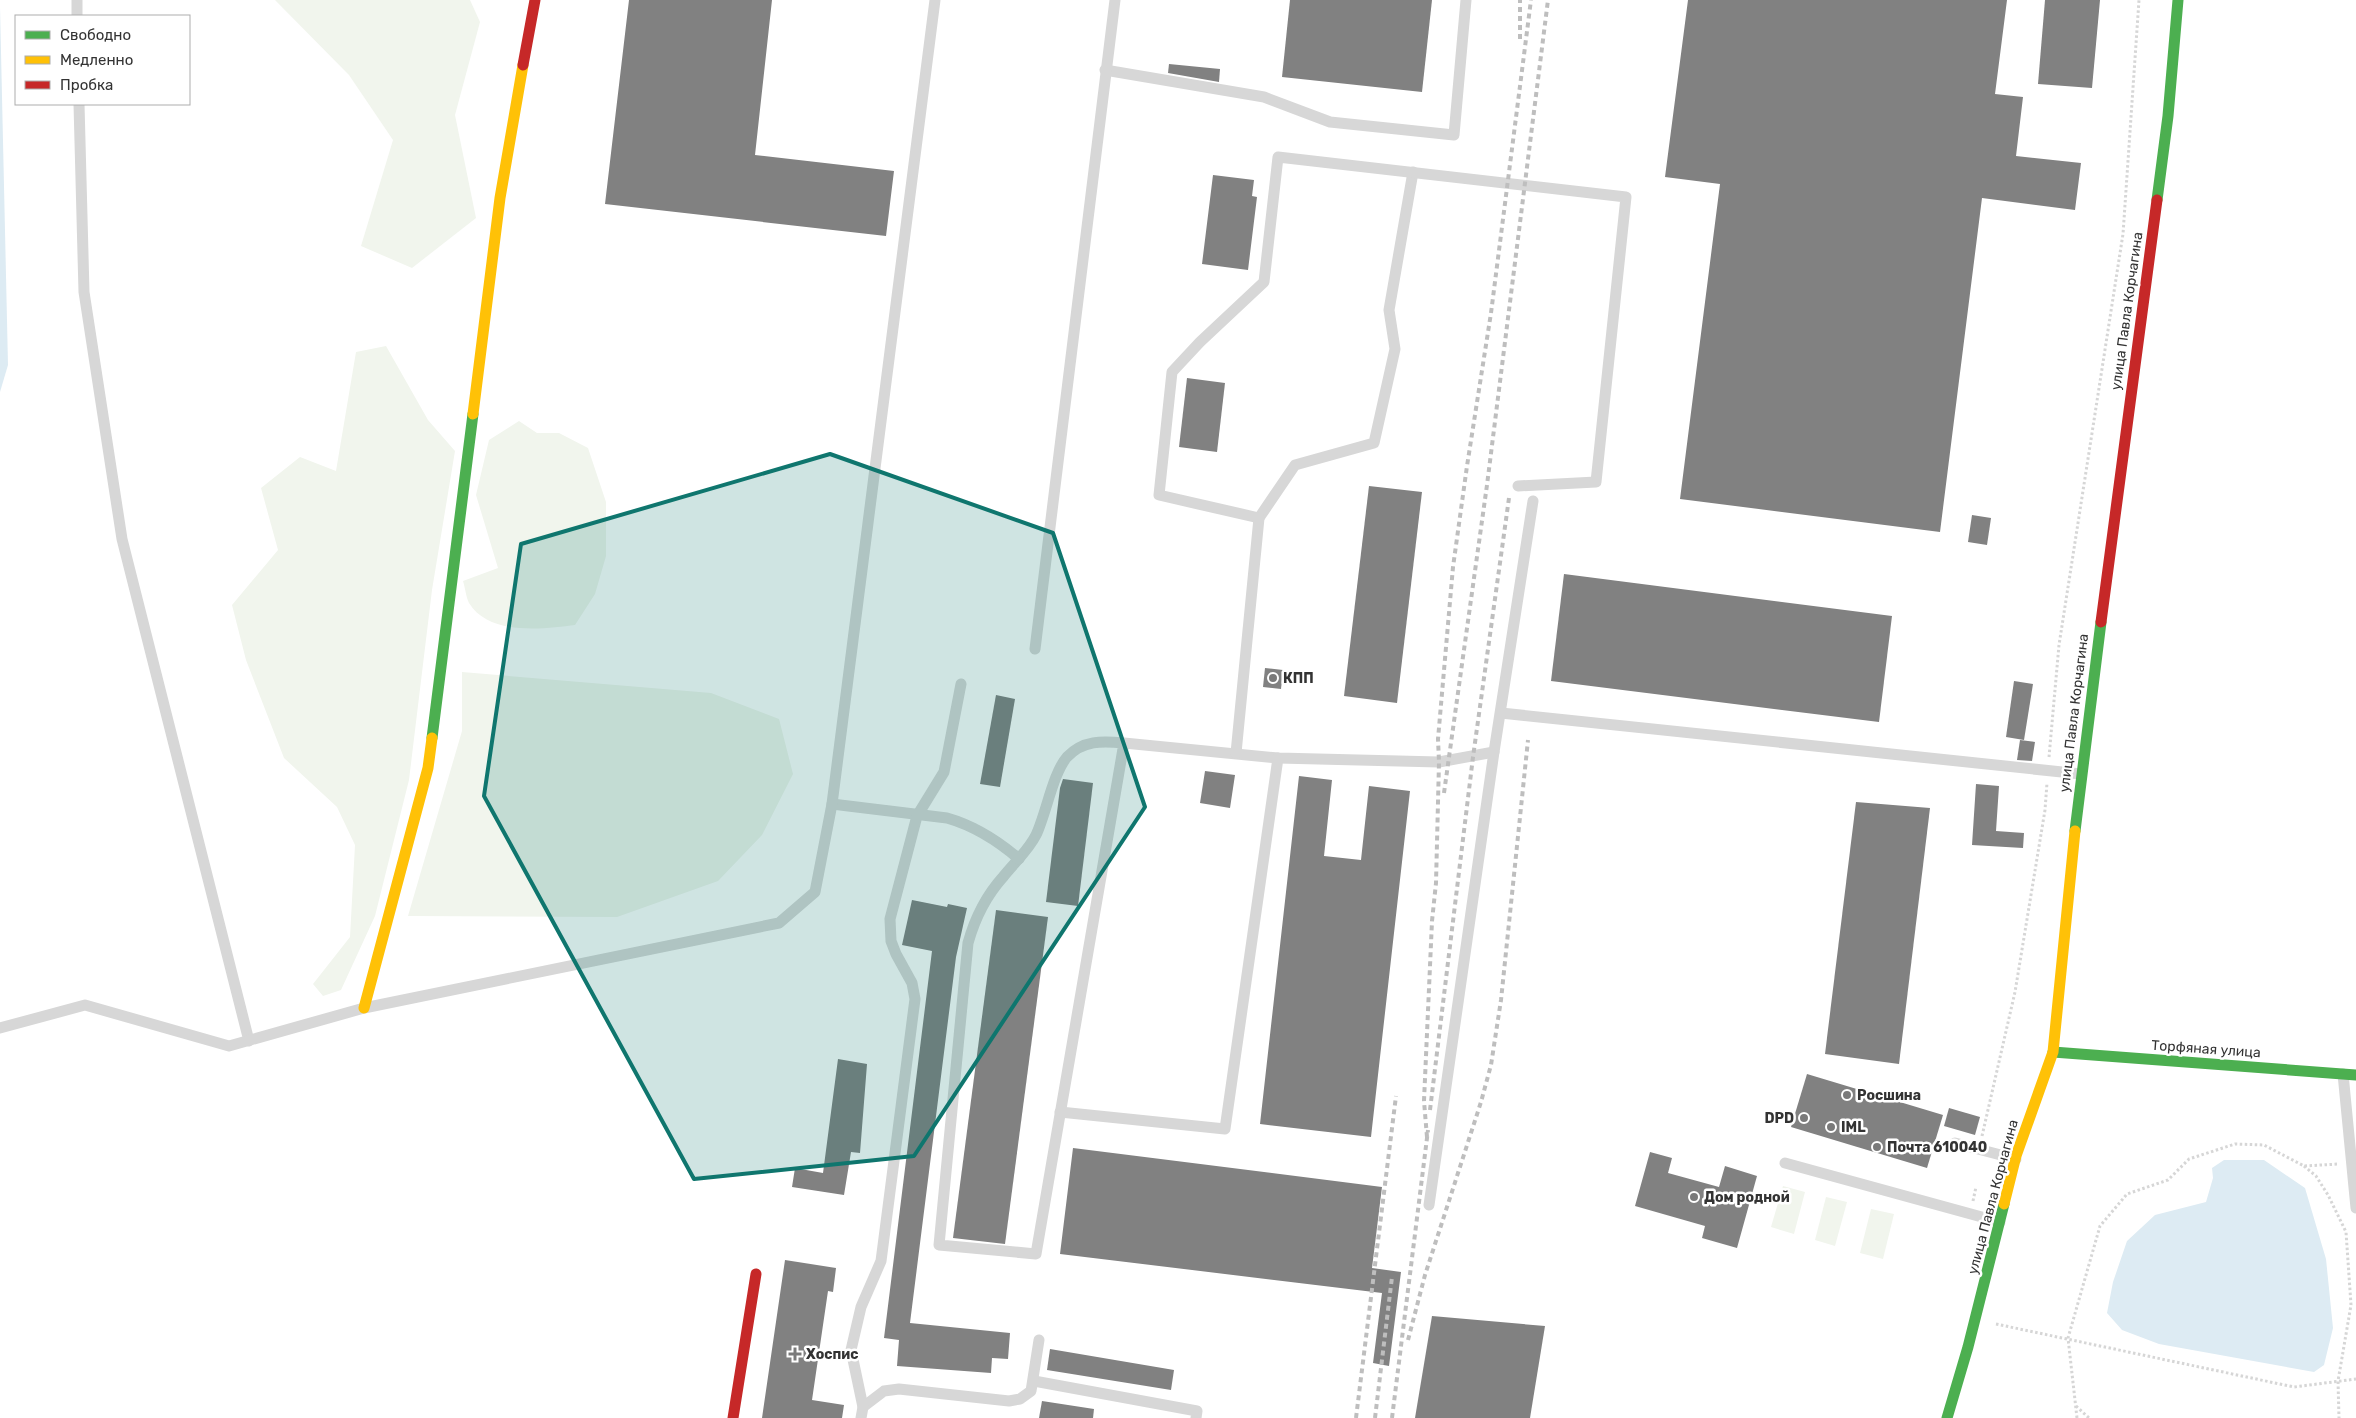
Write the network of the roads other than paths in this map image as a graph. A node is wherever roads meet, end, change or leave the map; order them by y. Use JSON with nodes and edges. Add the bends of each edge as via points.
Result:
{"nodes":[{"id":1,"x":77,"y":0,"type":"edge"},
{"id":2,"x":535,"y":0,"type":"edge"},
{"id":3,"x":935,"y":0,"type":"edge"},
{"id":4,"x":1114,"y":0,"type":"edge"},
{"id":5,"x":1466,"y":0,"type":"edge"},
{"id":6,"x":2178,"y":0,"type":"edge"},
{"id":7,"x":77,"y":15,"type":"edge"},
{"id":8,"x":1105,"y":70,"type":"junction"},
{"id":9,"x":79,"y":105,"type":"edge"},
{"id":10,"x":1413,"y":172,"type":"junction"},
{"id":11,"x":1518,"y":486,"type":"dead end"},
{"id":12,"x":1533,"y":501,"type":"dead end"},
{"id":13,"x":1259,"y":518,"type":"junction"},
{"id":14,"x":1035,"y":649,"type":"dead end"},
{"id":15,"x":961,"y":684,"type":"dead end"},
{"id":16,"x":1502,"y":713,"type":"junction"},
{"id":17,"x":1124,"y":743,"type":"junction"},
{"id":18,"x":1494,"y":752,"type":"junction"},
{"id":19,"x":1236,"y":754,"type":"junction"},
{"id":20,"x":1278,"y":758,"type":"junction"},
{"id":21,"x":2081,"y":774,"type":"junction"},
{"id":22,"x":832,"y":804,"type":"junction"},
{"id":23,"x":917,"y":816,"type":"junction"},
{"id":24,"x":1019,"y":859,"type":"junction"},
{"id":25,"x":364,"y":1008,"type":"junction"},
{"id":26,"x":0,"y":1028,"type":"edge"},
{"id":27,"x":249,"y":1041,"type":"junction"},
{"id":28,"x":2053,"y":1052,"type":"junction"},
{"id":29,"x":2344,"y":1074,"type":"junction"},
{"id":30,"x":2356,"y":1075,"type":"edge"},
{"id":31,"x":1060,"y":1112,"type":"junction"},
{"id":32,"x":1956,"y":1144,"type":"dead end"},
{"id":33,"x":2016,"y":1159,"type":"junction"},
{"id":34,"x":1785,"y":1163,"type":"dead end"},
{"id":35,"x":1429,"y":1205,"type":"dead end"},
{"id":36,"x":2356,"y":1208,"type":"edge"},
{"id":37,"x":2000,"y":1222,"type":"junction"},
{"id":38,"x":756,"y":1274,"type":"dead end"},
{"id":39,"x":1039,"y":1340,"type":"dead end"},
{"id":40,"x":1034,"y":1381,"type":"junction"},
{"id":41,"x":862,"y":1413,"type":"edge"},
{"id":42,"x":733,"y":1418,"type":"edge"},
{"id":43,"x":1196,"y":1418,"type":"edge"},
{"id":44,"x":1947,"y":1418,"type":"edge"}],
"edges":[{"from":1,"to":7,"type":"lane"},
{"from":2,"to":25,"type":"street","via":[[500,198],[428,768]]},
{"from":3,"to":22,"type":"lane"},
{"from":4,"to":8,"type":"lane"},
{"from":5,"to":8,"type":"lane","via":[[1454,135],[1330,122],[1264,97]]},
{"from":6,"to":21,"type":"street","name":"улица Павла Корчагина","via":[[2168,116]]},
{"from":8,"to":14,"type":"lane"},
{"from":9,"to":27,"type":"lane","via":[[84,292],[122,539]]},
{"from":10,"to":11,"type":"lane","via":[[1626,197],[1596,482]]},
{"from":10,"to":13,"type":"lane","via":[[1389,310],[1395,349],[1374,443],[1294,465]]},
{"from":10,"to":13,"type":"lane","via":[[1278,157],[1264,282],[1172,372],[1159,495]]},
{"from":12,"to":16,"type":"lane"},
{"from":13,"to":19,"type":"lane"},
{"from":15,"to":23,"type":"lane","via":[[944,772]]},
{"from":16,"to":18,"type":"lane"},
{"from":16,"to":21,"type":"lane"},
{"from":17,"to":19,"type":"lane"},
{"from":17,"to":24,"type":"lane","via":[[1092,742],[1067,757],[1035,836]]},
{"from":17,"to":31,"type":"lane"},
{"from":18,"to":20,"type":"lane","via":[[1439,762]]},
{"from":18,"to":35,"type":"lane"},
{"from":19,"to":20,"type":"lane"},
{"from":20,"to":31,"type":"lane","via":[[1225,1129]]},
{"from":21,"to":28,"type":"street","name":"улица Павла Корчагина"},
{"from":22,"to":23,"type":"lane"},
{"from":22,"to":25,"type":"lane","via":[[815,892],[779,923]]},
{"from":23,"to":24,"type":"lane","via":[[960,822],[988,835]]},
{"from":23,"to":41,"type":"lane","via":[[890,929],[896,954],[912,983],[915,999],[881,1261],[861,1307],[852,1350]]},
{"from":24,"to":31,"type":"lane","via":[[983,902],[968,943],[939,1245],[1036,1254]]},
{"from":25,"to":27,"type":"lane"},
{"from":26,"to":27,"type":"lane","via":[[85,1005],[229,1046]]},
{"from":28,"to":29,"type":"street","name":"Торфяная улица"},
{"from":28,"to":33,"type":"street","name":"улица Павла Корчагина"},
{"from":29,"to":30,"type":"street","name":"Торфяная улица"},
{"from":29,"to":36,"type":"lane"},
{"from":32,"to":33,"type":"lane"},
{"from":33,"to":37,"type":"street","name":"улица Павла Корчагина"},
{"from":34,"to":37,"type":"lane"},
{"from":37,"to":44,"type":"street","name":"улица Павла Корчагина"},
{"from":38,"to":42,"type":"street"},
{"from":39,"to":40,"type":"lane"},
{"from":40,"to":41,"type":"lane","via":[[1031,1391],[1015,1401],[899,1389],[884,1391]]},
{"from":40,"to":43,"type":"lane","via":[[1197,1411]]}]}
